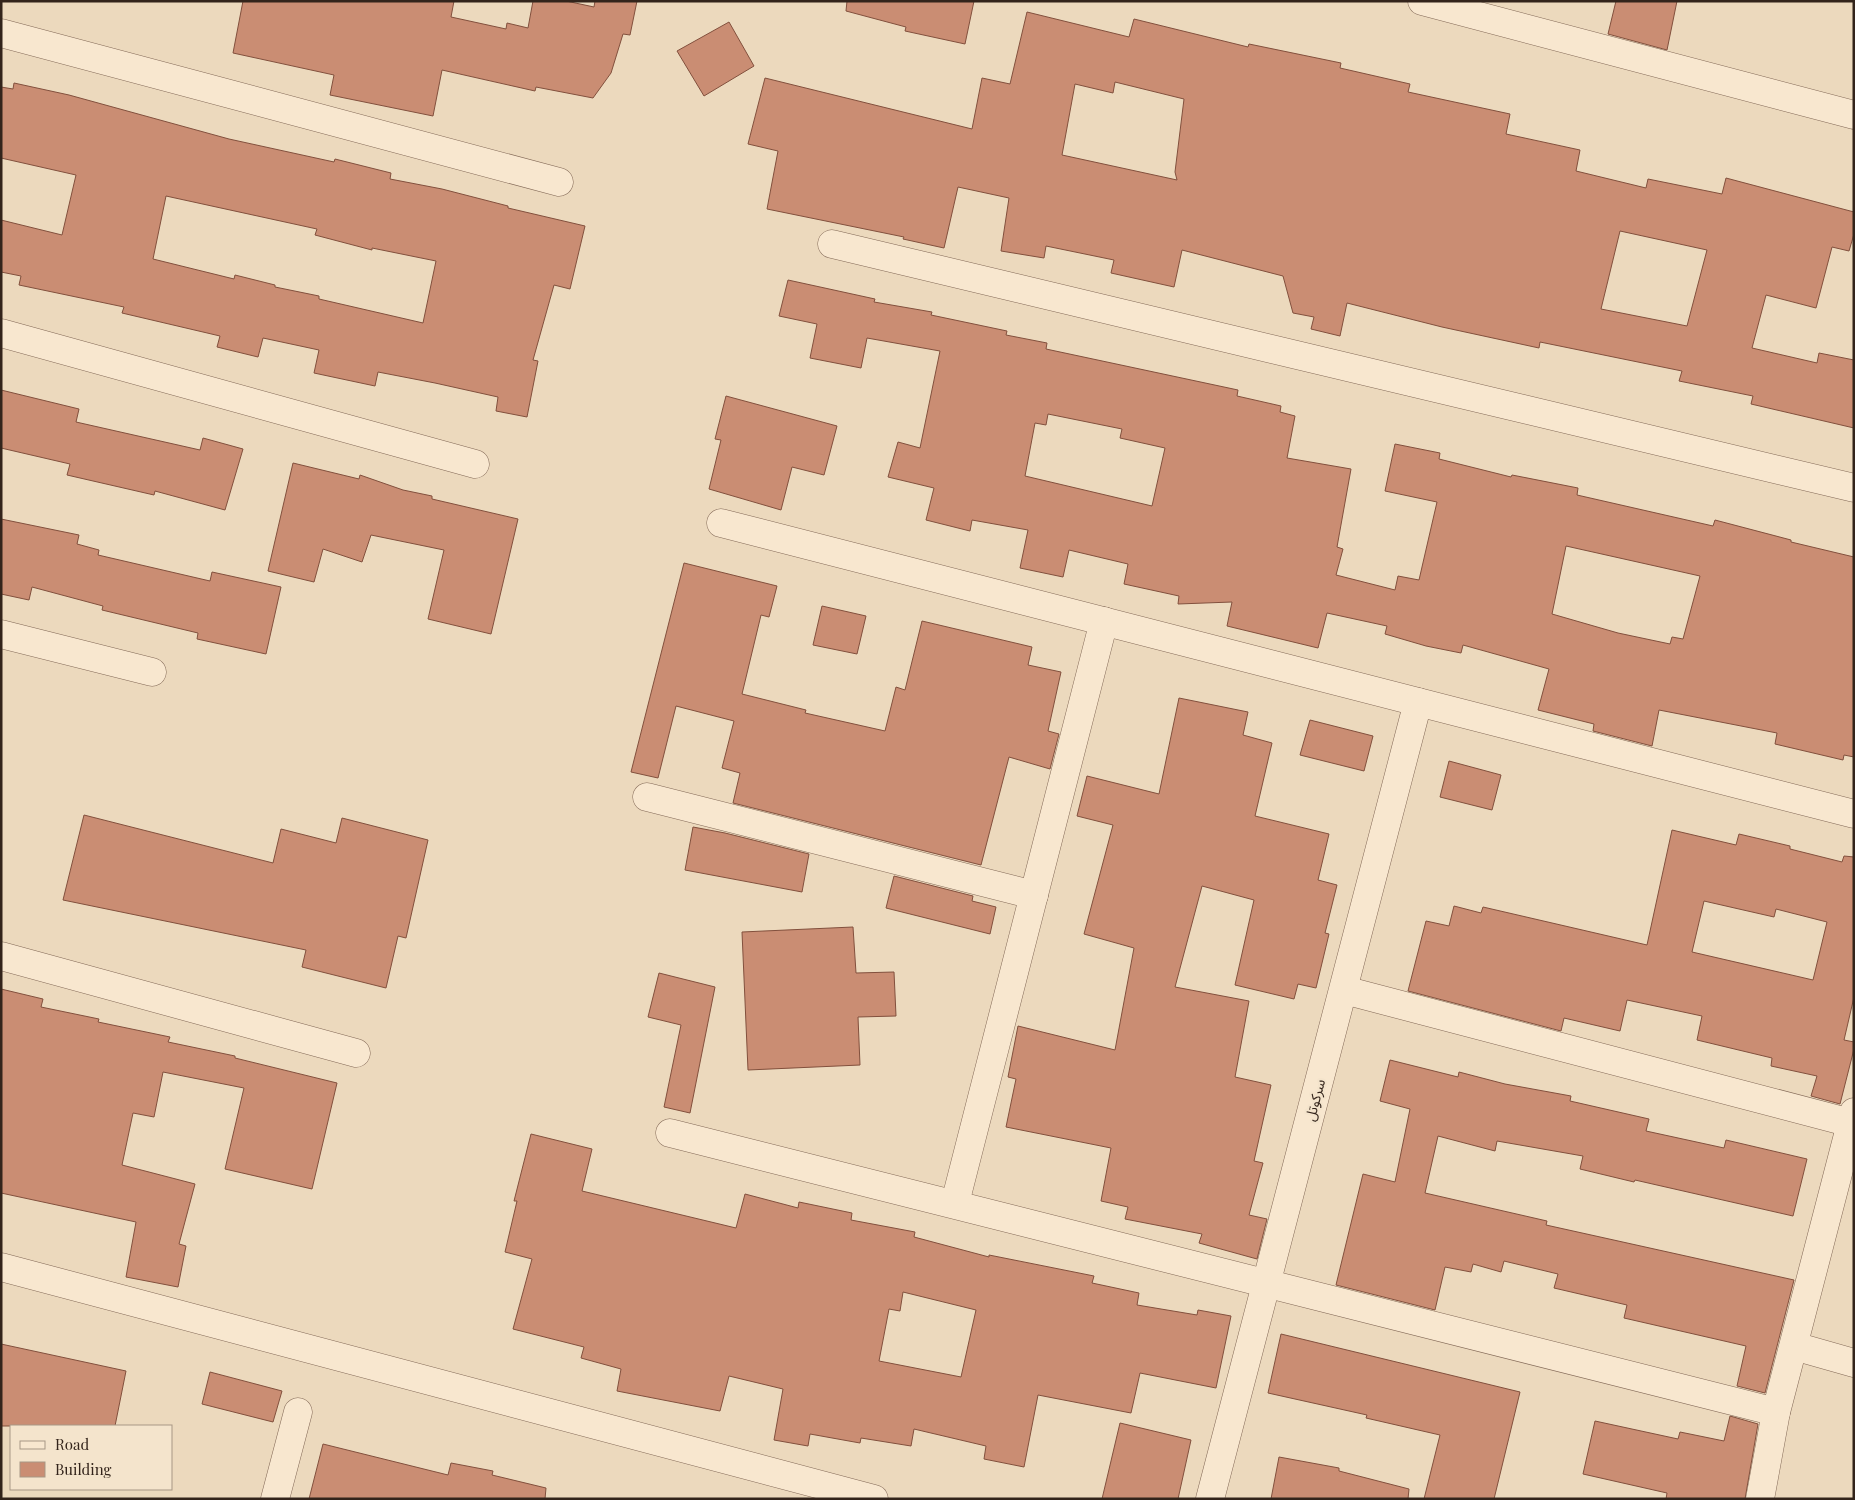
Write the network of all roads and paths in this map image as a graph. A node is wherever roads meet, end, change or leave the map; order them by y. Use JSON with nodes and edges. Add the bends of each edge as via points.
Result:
{"nodes":[{"id":1,"x":1422,"y":1,"type":"edge"},
{"id":2,"x":1,"y":33,"type":"edge"},
{"id":3,"x":1854,"y":115,"type":"edge"},
{"id":4,"x":559,"y":182,"type":"dead end"},
{"id":5,"x":832,"y":244,"type":"dead end"},
{"id":6,"x":1,"y":334,"type":"edge"},
{"id":7,"x":475,"y":464,"type":"dead end"},
{"id":8,"x":1854,"y":488,"type":"edge"},
{"id":9,"x":720,"y":523,"type":"dead end"},
{"id":10,"x":1104,"y":621,"type":"junction"},
{"id":11,"x":1,"y":634,"type":"edge"},
{"id":12,"x":152,"y":672,"type":"dead end"},
{"id":13,"x":1418,"y":702,"type":"junction"},
{"id":14,"x":647,"y":797,"type":"dead end"},
{"id":15,"x":1854,"y":814,"type":"edge"},
{"id":16,"x":1034,"y":895,"type":"junction"},
{"id":17,"x":1,"y":956,"type":"edge"},
{"id":18,"x":1344,"y":990,"type":"junction"},
{"id":19,"x":356,"y":1054,"type":"dead end"},
{"id":20,"x":1852,"y":1118,"type":"edge"},
{"id":21,"x":670,"y":1133,"type":"dead end"},
{"id":22,"x":956,"y":1203,"type":"junction"},
{"id":23,"x":1,"y":1267,"type":"edge"},
{"id":24,"x":1266,"y":1283,"type":"junction"},
{"id":25,"x":1794,"y":1346,"type":"junction"},
{"id":26,"x":1854,"y":1363,"type":"edge"},
{"id":27,"x":298,"y":1412,"type":"dead end"},
{"id":28,"x":1776,"y":1412,"type":"junction"},
{"id":29,"x":275,"y":1499,"type":"edge"},
{"id":30,"x":874,"y":1499,"type":"edge"},
{"id":31,"x":1210,"y":1499,"type":"edge"},
{"id":32,"x":1760,"y":1499,"type":"edge"}],
"edges":[{"from":1,"to":3,"type":"street"},
{"from":2,"to":4,"type":"street"},
{"from":5,"to":8,"type":"street"},
{"from":6,"to":7,"type":"street"},
{"from":9,"to":10,"type":"street"},
{"from":10,"to":13,"type":"street"},
{"from":10,"to":16,"type":"street"},
{"from":11,"to":12,"type":"street"},
{"from":13,"to":15,"type":"street"},
{"from":13,"to":18,"type":"street","name":"سرکوتل"},
{"from":14,"to":16,"type":"street"},
{"from":16,"to":22,"type":"street"},
{"from":17,"to":19,"type":"street"},
{"from":18,"to":20,"type":"street"},
{"from":18,"to":24,"type":"street","name":"سرکوتل"},
{"from":20,"to":25,"type":"street"},
{"from":21,"to":22,"type":"street"},
{"from":22,"to":24,"type":"street"},
{"from":23,"to":30,"type":"street"},
{"from":24,"to":28,"type":"street"},
{"from":24,"to":31,"type":"street","name":"سرکوتل"},
{"from":25,"to":26,"type":"street"},
{"from":25,"to":28,"type":"street"},
{"from":27,"to":29,"type":"street"},
{"from":28,"to":32,"type":"street"}]}
